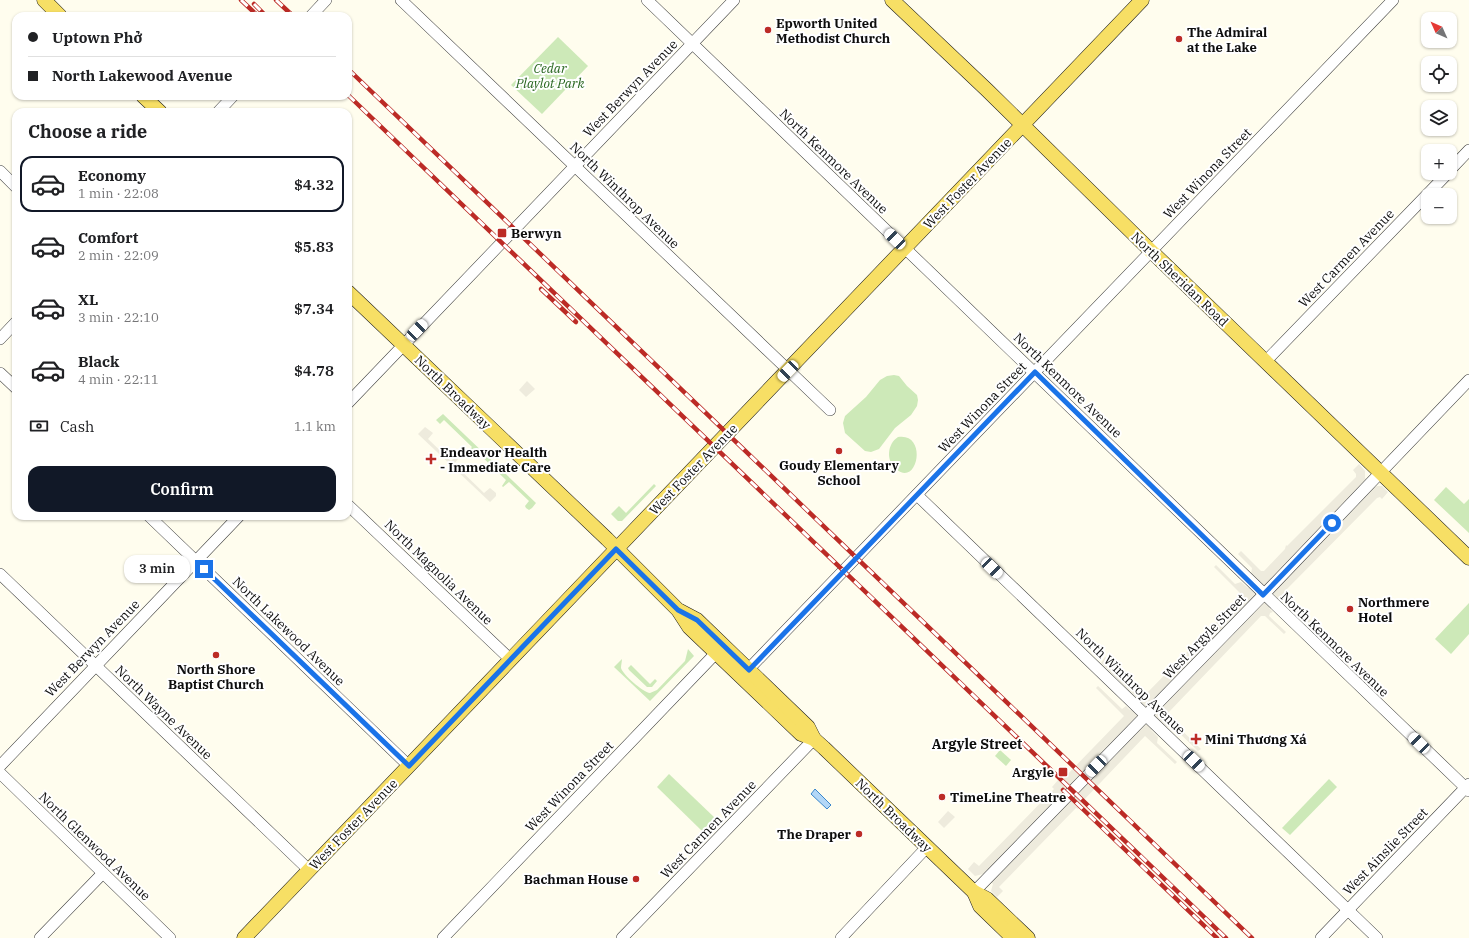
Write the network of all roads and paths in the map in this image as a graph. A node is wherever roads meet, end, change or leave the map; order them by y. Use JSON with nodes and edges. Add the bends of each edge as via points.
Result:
{"nodes":[{"id":1,"x":44,"y":0,"type":"edge"},
{"id":2,"x":326,"y":0,"type":"edge"},
{"id":3,"x":401,"y":0,"type":"edge"},
{"id":4,"x":647,"y":0,"type":"edge"},
{"id":5,"x":734,"y":0,"type":"edge"},
{"id":6,"x":892,"y":0,"type":"edge"},
{"id":7,"x":1142,"y":0,"type":"edge"},
{"id":8,"x":1393,"y":0,"type":"edge"},
{"id":9,"x":56,"y":12,"type":"edge"},
{"id":10,"x":315,"y":12,"type":"edge"},
{"id":11,"x":692,"y":44,"type":"junction"},
{"id":12,"x":147,"y":100,"type":"edge"},
{"id":13,"x":229,"y":100,"type":"edge"},
{"id":14,"x":156,"y":108,"type":"edge"},
{"id":15,"x":222,"y":108,"type":"edge"},
{"id":16,"x":1022,"y":124,"type":"junction"},
{"id":17,"x":1469,"y":150,"type":"edge"},
{"id":18,"x":1457,"y":163,"type":"edge"},
{"id":19,"x":574,"y":166,"type":"junction"},
{"id":20,"x":0,"y":171,"type":"edge"},
{"id":21,"x":1441,"y":180,"type":"edge"},
{"id":22,"x":12,"y":183,"type":"edge"},
{"id":23,"x":905,"y":248,"type":"junction"},
{"id":24,"x":1151,"y":251,"type":"junction"},
{"id":25,"x":352,"y":296,"type":"edge"},
{"id":26,"x":12,"y":326,"type":"edge"},
{"id":27,"x":0,"y":339,"type":"edge"},
{"id":28,"x":404,"y":344,"type":"junction"},
{"id":29,"x":1265,"y":362,"type":"junction"},
{"id":30,"x":788,"y":371,"type":"junction"},
{"id":31,"x":1035,"y":372,"type":"junction"},
{"id":32,"x":0,"y":373,"type":"edge"},
{"id":33,"x":1469,"y":380,"type":"edge"},
{"id":34,"x":12,"y":384,"type":"edge"},
{"id":35,"x":352,"y":399,"type":"edge"},
{"id":36,"x":830,"y":410,"type":"dead end"},
{"id":37,"x":1381,"y":472,"type":"junction"},
{"id":38,"x":917,"y":495,"type":"junction"},
{"id":39,"x":352,"y":509,"type":"edge"},
{"id":40,"x":153,"y":520,"type":"edge"},
{"id":41,"x":235,"y":520,"type":"edge"},
{"id":42,"x":616,"y":549,"type":"junction"},
{"id":43,"x":1469,"y":558,"type":"edge"},
{"id":44,"x":195,"y":561,"type":"junction"},
{"id":45,"x":0,"y":574,"type":"edge"},
{"id":46,"x":1263,"y":595,"type":"junction"},
{"id":47,"x":678,"y":610,"type":"junction"},
{"id":48,"x":716,"y":653,"type":"junction"},
{"id":49,"x":510,"y":660,"type":"junction"},
{"id":50,"x":96,"y":666,"type":"junction"},
{"id":51,"x":745,"y":673,"type":"junction"},
{"id":52,"x":1146,"y":716,"type":"junction"},
{"id":53,"x":814,"y":739,"type":"junction"},
{"id":54,"x":0,"y":766,"type":"edge"},
{"id":55,"x":409,"y":766,"type":"junction"},
{"id":56,"x":0,"y":773,"type":"edge"},
{"id":57,"x":1468,"y":787,"type":"edge"},
{"id":58,"x":927,"y":847,"type":"junction"},
{"id":59,"x":309,"y":870,"type":"junction"},
{"id":60,"x":103,"y":872,"type":"junction"},
{"id":61,"x":974,"y":892,"type":"junction"},
{"id":62,"x":1348,"y":910,"type":"junction"},
{"id":63,"x":40,"y":938,"type":"edge"},
{"id":64,"x":170,"y":938,"type":"edge"},
{"id":65,"x":244,"y":938,"type":"edge"},
{"id":66,"x":443,"y":938,"type":"edge"},
{"id":67,"x":622,"y":938,"type":"edge"},
{"id":68,"x":841,"y":938,"type":"edge"},
{"id":69,"x":1013,"y":938,"type":"edge"},
{"id":70,"x":1028,"y":938,"type":"edge"},
{"id":71,"x":1321,"y":938,"type":"edge"},
{"id":72,"x":1377,"y":938,"type":"edge"}],
"edges":[{"from":1,"to":9,"type":"main road"},
{"from":2,"to":10,"type":"street"},
{"from":3,"to":19,"type":"street","name":"North Winthrop Avenue"},
{"from":4,"to":11,"type":"street","name":"North Kenmore Avenue"},
{"from":5,"to":11,"type":"street","name":"West Berwyn Avenue"},
{"from":6,"to":16,"type":"main road","name":"North Sheridan Road"},
{"from":7,"to":16,"type":"main road","name":"West Foster Avenue"},
{"from":8,"to":24,"type":"street","name":"West Winona Street"},
{"from":11,"to":19,"type":"street","name":"West Berwyn Avenue"},
{"from":11,"to":23,"type":"street","name":"North Kenmore Avenue"},
{"from":12,"to":14,"type":"main road"},
{"from":13,"to":15,"type":"street"},
{"from":16,"to":23,"type":"main road","name":"West Foster Avenue"},
{"from":16,"to":24,"type":"main road","name":"North Sheridan Road"},
{"from":17,"to":18,"type":"street"},
{"from":19,"to":28,"type":"street","name":"West Berwyn Avenue"},
{"from":19,"to":30,"type":"street","name":"North Winthrop Avenue"},
{"from":20,"to":22,"type":"street"},
{"from":21,"to":29,"type":"street","name":"West Carmen Avenue"},
{"from":23,"to":30,"type":"main road","name":"West Foster Avenue"},
{"from":23,"to":31,"type":"street","name":"North Kenmore Avenue"},
{"from":24,"to":29,"type":"main road","name":"North Sheridan Road"},
{"from":24,"to":31,"type":"street","name":"West Winona Street"},
{"from":25,"to":28,"type":"main road","name":"North Broadway"},
{"from":26,"to":27,"type":"street"},
{"from":28,"to":35,"type":"street","name":"West Berwyn Avenue"},
{"from":28,"to":42,"type":"main road","name":"North Broadway"},
{"from":29,"to":37,"type":"main road","name":"North Sheridan Road"},
{"from":30,"to":36,"type":"street","name":"North Winthrop Avenue"},
{"from":30,"to":42,"type":"main road","name":"West Foster Avenue"},
{"from":31,"to":38,"type":"street","name":"West Winona Street"},
{"from":31,"to":46,"type":"street","name":"North Kenmore Avenue"},
{"from":32,"to":34,"type":"street"},
{"from":33,"to":37,"type":"street","name":"West Argyle Street"},
{"from":37,"to":43,"type":"main road","name":"North Sheridan Road"},
{"from":37,"to":46,"type":"street","name":"West Argyle Street"},
{"from":38,"to":51,"type":"street","name":"West Winona Street"},
{"from":38,"to":52,"type":"street","name":"North Winthrop Avenue"},
{"from":39,"to":49,"type":"street","name":"North Magnolia Avenue"},
{"from":40,"to":44,"type":"street","name":"North Lakewood Avenue"},
{"from":41,"to":44,"type":"street","name":"West Berwyn Avenue"},
{"from":42,"to":47,"type":"main road","name":"North Broadway"},
{"from":42,"to":49,"type":"main road","name":"West Foster Avenue"},
{"from":44,"to":50,"type":"street","name":"West Berwyn Avenue"},
{"from":44,"to":55,"type":"street","name":"North Lakewood Avenue"},
{"from":45,"to":50,"type":"street","name":"North Wayne Avenue"},
{"from":46,"to":52,"type":"street","name":"West Argyle Street"},
{"from":46,"to":57,"type":"street","name":"North Kenmore Avenue"},
{"from":47,"to":48,"type":"main road","name":"North Broadway","via":[[690,627]]},
{"from":47,"to":51,"type":"main road","name":"North Broadway","via":[[697,620]]},
{"from":48,"to":51,"type":"main road","name":"North Broadway"},
{"from":48,"to":66,"type":"street","name":"West Winona Street"},
{"from":49,"to":55,"type":"main road","name":"West Foster Avenue"},
{"from":50,"to":54,"type":"street","name":"West Berwyn Avenue"},
{"from":50,"to":59,"type":"street","name":"North Wayne Avenue"},
{"from":51,"to":53,"type":"main road","name":"North Broadway","via":[[801,734]]},
{"from":52,"to":61,"type":"street","name":"West Argyle Street"},
{"from":52,"to":62,"type":"street","name":"North Winthrop Avenue"},
{"from":53,"to":58,"type":"main road","name":"North Broadway"},
{"from":53,"to":67,"type":"street","name":"West Carmen Avenue"},
{"from":55,"to":59,"type":"main road","name":"West Foster Avenue"},
{"from":56,"to":60,"type":"street","name":"North Glenwood Avenue"},
{"from":57,"to":62,"type":"street","name":"West Ainslie Street"},
{"from":58,"to":61,"type":"main road","name":"North Broadway"},
{"from":58,"to":68,"type":"street"},
{"from":59,"to":65,"type":"main road","name":"West Foster Avenue"},
{"from":60,"to":63,"type":"street"},
{"from":60,"to":64,"type":"street","name":"North Glenwood Avenue"},
{"from":61,"to":69,"type":"main road","name":"North Broadway","via":[[980,906]]},
{"from":61,"to":70,"type":"main road","name":"North Broadway","via":[[987,899]]},
{"from":62,"to":71,"type":"street","name":"West Ainslie Street"},
{"from":62,"to":72,"type":"street","name":"North Winthrop Avenue"}]}
